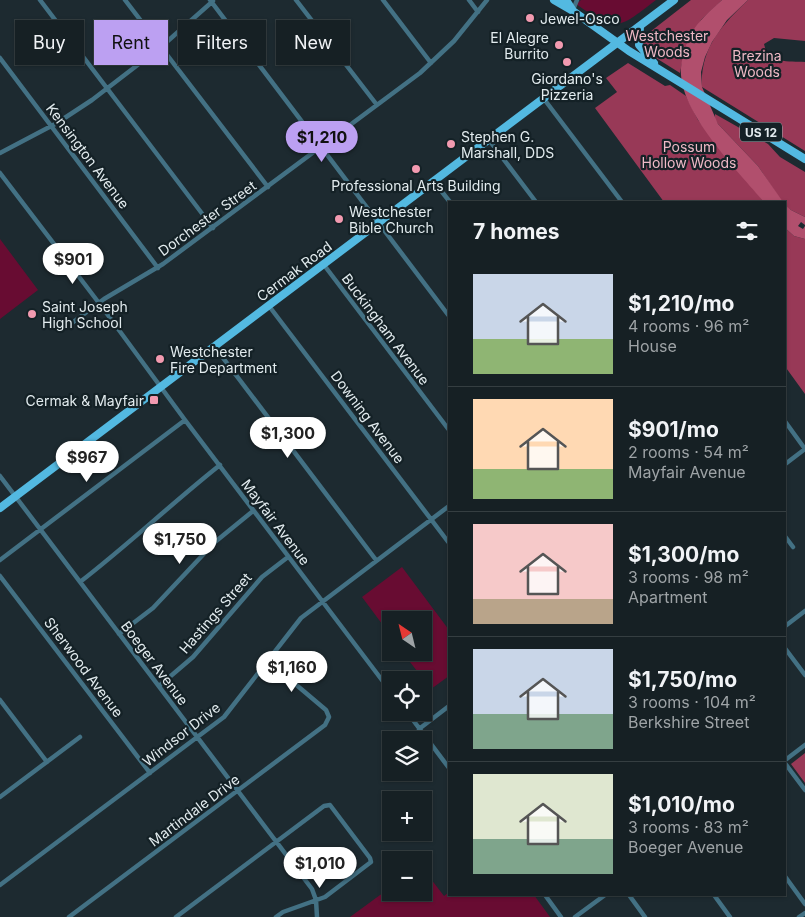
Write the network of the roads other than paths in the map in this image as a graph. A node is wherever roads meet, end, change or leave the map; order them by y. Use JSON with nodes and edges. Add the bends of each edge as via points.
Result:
{"nodes":[{"id":1,"x":40,"y":0,"type":"edge"},
{"id":2,"x":125,"y":0,"type":"edge"},
{"id":3,"x":296,"y":0,"type":"edge"},
{"id":4,"x":383,"y":0,"type":"edge"},
{"id":5,"x":469,"y":0,"type":"edge"},
{"id":6,"x":487,"y":0,"type":"edge"},
{"id":7,"x":554,"y":0,"type":"edge"},
{"id":8,"x":577,"y":0,"type":"edge"},
{"id":9,"x":674,"y":0,"type":"edge"},
{"id":10,"x":212,"y":1,"type":"edge"},
{"id":11,"x":571,"y":5,"type":"edge"},
{"id":12,"x":478,"y":12,"type":"junction"},
{"id":13,"x":140,"y":20,"type":"edge"},
{"id":14,"x":640,"y":26,"type":"junction"},
{"id":15,"x":168,"y":41,"type":"edge"},
{"id":16,"x":618,"y":43,"type":"junction"},
{"id":17,"x":168,"y":56,"type":"edge"},
{"id":18,"x":0,"y":58,"type":"edge"},
{"id":19,"x":431,"y":63,"type":"junction"},
{"id":20,"x":138,"y":65,"type":"edge"},
{"id":21,"x":666,"y":74,"type":"junction"},
{"id":22,"x":107,"y":89,"type":"junction"},
{"id":23,"x":544,"y":99,"type":"junction"},
{"id":24,"x":377,"y":105,"type":"junction"},
{"id":25,"x":52,"y":126,"type":"junction"},
{"id":26,"x":489,"y":140,"type":"junction"},
{"id":27,"x":322,"y":147,"type":"junction"},
{"id":28,"x":0,"y":152,"type":"edge"},
{"id":29,"x":805,"y":160,"type":"edge"},
{"id":30,"x":0,"y":173,"type":"edge"},
{"id":31,"x":434,"y":182,"type":"junction"},
{"id":32,"x":268,"y":187,"type":"junction"},
{"id":33,"x":449,"y":201,"type":"edge"},
{"id":34,"x":535,"y":201,"type":"edge"},
{"id":35,"x":621,"y":201,"type":"edge"},
{"id":36,"x":379,"y":223,"type":"junction"},
{"id":37,"x":213,"y":228,"type":"junction"},
{"id":38,"x":324,"y":265,"type":"junction"},
{"id":39,"x":158,"y":268,"type":"junction"},
{"id":40,"x":99,"y":303,"type":"junction"},
{"id":41,"x":269,"y":306,"type":"junction"},
{"id":42,"x":448,"y":315,"type":"edge"},
{"id":43,"x":68,"y":326,"type":"dead end"},
{"id":44,"x":214,"y":346,"type":"junction"},
{"id":45,"x":160,"y":386,"type":"junction"},
{"id":46,"x":185,"y":420,"type":"junction"},
{"id":47,"x":786,"y":423,"type":"edge"},
{"id":48,"x":448,"y":429,"type":"edge"},
{"id":49,"x":805,"y":449,"type":"edge"},
{"id":50,"x":786,"y":463,"type":"edge"},
{"id":51,"x":220,"y":465,"type":"junction"},
{"id":52,"x":0,"y":476,"type":"edge"},
{"id":53,"x":16,"y":496,"type":"junction"},
{"id":54,"x":448,"y":507,"type":"edge"},
{"id":55,"x":0,"y":508,"type":"edge"},
{"id":56,"x":253,"y":511,"type":"junction"},
{"id":57,"x":431,"y":520,"type":"junction"},
{"id":58,"x":40,"y":530,"type":"junction"},
{"id":59,"x":786,"y":538,"type":"edge"},
{"id":60,"x":448,"y":541,"type":"edge"},
{"id":61,"x":793,"y":547,"type":"dead end"},
{"id":62,"x":288,"y":556,"type":"junction"},
{"id":63,"x":0,"y":560,"type":"edge"},
{"id":64,"x":376,"y":560,"type":"junction"},
{"id":65,"x":0,"y":576,"type":"edge"},
{"id":66,"x":80,"y":582,"type":"junction"},
{"id":67,"x":323,"y":601,"type":"junction"},
{"id":68,"x":805,"y":611,"type":"edge"},
{"id":69,"x":786,"y":625,"type":"edge"},
{"id":70,"x":119,"y":634,"type":"junction"},
{"id":71,"x":786,"y":650,"type":"edge"},
{"id":72,"x":268,"y":661,"type":"junction"},
{"id":73,"x":805,"y":675,"type":"edge"},
{"id":74,"x":382,"y":680,"type":"edge"},
{"id":75,"x":159,"y":686,"type":"junction"},
{"id":76,"x":0,"y":700,"type":"edge"},
{"id":77,"x":448,"y":707,"type":"edge"},
{"id":78,"x":413,"y":721,"type":"edge"},
{"id":79,"x":419,"y":729,"type":"junction"},
{"id":80,"x":80,"y":737,"type":"dead end"},
{"id":81,"x":197,"y":737,"type":"junction"},
{"id":82,"x":805,"y":745,"type":"edge"},
{"id":83,"x":786,"y":759,"type":"edge"},
{"id":84,"x":47,"y":762,"type":"junction"},
{"id":85,"x":786,"y":764,"type":"edge"},
{"id":86,"x":448,"y":767,"type":"edge"},
{"id":87,"x":150,"y":772,"type":"junction"},
{"id":88,"x":805,"y":790,"type":"edge"},
{"id":89,"x":238,"y":791,"type":"junction"},
{"id":90,"x":0,"y":797,"type":"edge"},
{"id":91,"x":276,"y":842,"type":"junction"},
{"id":92,"x":786,"y":878,"type":"edge"},
{"id":93,"x":0,"y":885,"type":"edge"},
{"id":94,"x":546,"y":896,"type":"edge"},
{"id":95,"x":603,"y":896,"type":"edge"},
{"id":96,"x":630,"y":896,"type":"edge"},
{"id":97,"x":715,"y":896,"type":"edge"},
{"id":98,"x":316,"y":900,"type":"junction"},
{"id":99,"x":805,"y":904,"type":"edge"},
{"id":100,"x":805,"y":913,"type":"edge"},
{"id":101,"x":69,"y":917,"type":"edge"},
{"id":102,"x":176,"y":917,"type":"edge"},
{"id":103,"x":276,"y":917,"type":"edge"},
{"id":104,"x":317,"y":917,"type":"edge"},
{"id":105,"x":562,"y":917,"type":"edge"},
{"id":106,"x":575,"y":917,"type":"edge"},
{"id":107,"x":645,"y":917,"type":"edge"},
{"id":108,"x":730,"y":917,"type":"edge"},
{"id":109,"x":799,"y":917,"type":"edge"}],
"edges":[{"from":1,"to":22,"type":"street"},
{"from":2,"to":13,"type":"street"},
{"from":3,"to":24,"type":"street"},
{"from":4,"to":19,"type":"street"},
{"from":5,"to":12,"type":"street"},
{"from":6,"to":12,"type":"street","name":"Dorchester Street"},
{"from":7,"to":11,"type":"main road","number":"US 12"},
{"from":8,"to":11,"type":"street"},
{"from":9,"to":14,"type":"main road","name":"Cermak Road"},
{"from":10,"to":15,"type":"street"},
{"from":10,"to":27,"type":"street"},
{"from":11,"to":16,"type":"main road","number":"US 12"},
{"from":12,"to":19,"type":"street","name":"Dorchester Street"},
{"from":14,"to":16,"type":"main road","name":"Cermak Road"},
{"from":14,"to":21,"type":"main road","via":[[639,45]]},
{"from":16,"to":21,"type":"main road","number":"US 12"},
{"from":16,"to":23,"type":"main road","name":"Cermak Road"},
{"from":17,"to":32,"type":"street"},
{"from":18,"to":25,"type":"street","name":"Kensington Avenue"},
{"from":19,"to":24,"type":"street","name":"Dorchester Street"},
{"from":20,"to":22,"type":"street"},
{"from":21,"to":29,"type":"main road","number":"US 12"},
{"from":22,"to":25,"type":"street"},
{"from":22,"to":37,"type":"street"},
{"from":23,"to":26,"type":"main road","name":"Cermak Road"},
{"from":23,"to":35,"type":"street"},
{"from":24,"to":27,"type":"street","name":"Dorchester Street"},
{"from":25,"to":28,"type":"street"},
{"from":25,"to":39,"type":"street","name":"Kensington Avenue"},
{"from":26,"to":31,"type":"main road","name":"Cermak Road"},
{"from":26,"to":34,"type":"street"},
{"from":27,"to":32,"type":"street","name":"Dorchester Street"},
{"from":27,"to":36,"type":"street"},
{"from":30,"to":40,"type":"street","name":"Mayfair Avenue"},
{"from":31,"to":33,"type":"street"},
{"from":31,"to":36,"type":"main road","name":"Cermak Road"},
{"from":32,"to":37,"type":"street","name":"Dorchester Street"},
{"from":36,"to":38,"type":"main road","name":"Cermak Road"},
{"from":36,"to":42,"type":"street"},
{"from":37,"to":39,"type":"street","name":"Dorchester Street"},
{"from":38,"to":41,"type":"main road","name":"Cermak Road"},
{"from":38,"to":48,"type":"street","name":"Buckingham Avenue"},
{"from":39,"to":40,"type":"street","name":"Dorchester Street"},
{"from":40,"to":43,"type":"street","name":"Dorchester Street"},
{"from":40,"to":45,"type":"street","name":"Mayfair Avenue"},
{"from":41,"to":44,"type":"main road","name":"Cermak Road"},
{"from":41,"to":57,"type":"street","name":"Downing Avenue"},
{"from":44,"to":45,"type":"main road","name":"Cermak Road"},
{"from":44,"to":64,"type":"street"},
{"from":45,"to":46,"type":"street","name":"Mayfair Avenue"},
{"from":45,"to":53,"type":"main road","name":"Cermak Road"},
{"from":46,"to":51,"type":"street","name":"Mayfair Avenue"},
{"from":46,"to":58,"type":"street"},
{"from":47,"to":49,"type":"street"},
{"from":49,"to":50,"type":"street"},
{"from":51,"to":56,"type":"street","name":"Mayfair Avenue"},
{"from":51,"to":66,"type":"street"},
{"from":52,"to":53,"type":"street","name":"Boeger Avenue"},
{"from":53,"to":55,"type":"main road","name":"Cermak Road"},
{"from":53,"to":58,"type":"street","name":"Boeger Avenue"},
{"from":54,"to":57,"type":"street","name":"Windsor Drive"},
{"from":56,"to":62,"type":"street","name":"Mayfair Avenue"},
{"from":56,"to":70,"type":"street","via":[[216,542],[153,608]]},
{"from":57,"to":60,"type":"street","name":"Downing Avenue"},
{"from":57,"to":64,"type":"street","name":"Windsor Drive"},
{"from":58,"to":63,"type":"street"},
{"from":58,"to":66,"type":"street","name":"Boeger Avenue"},
{"from":59,"to":61,"type":"street"},
{"from":62,"to":67,"type":"street","name":"Mayfair Avenue"},
{"from":62,"to":75,"type":"street","name":"Hastings Street","via":[[262,577],[193,657]]},
{"from":64,"to":67,"type":"street","name":"Windsor Drive"},
{"from":65,"to":87,"type":"street","name":"Sherwood Avenue"},
{"from":66,"to":70,"type":"street","name":"Boeger Avenue"},
{"from":67,"to":72,"type":"street","name":"Windsor Drive","via":[[298,621]]},
{"from":67,"to":74,"type":"street","name":"Mayfair Avenue"},
{"from":68,"to":69,"type":"street"},
{"from":70,"to":75,"type":"street","name":"Boeger Avenue"},
{"from":71,"to":73,"type":"street"},
{"from":72,"to":81,"type":"street","name":"Windsor Drive","via":[[226,715]]},
{"from":72,"to":89,"type":"street","name":"Martindale Drive","via":[[321,704],[330,717],[320,729]]},
{"from":75,"to":81,"type":"street","name":"Boeger Avenue"},
{"from":76,"to":84,"type":"street"},
{"from":77,"to":79,"type":"street"},
{"from":78,"to":79,"type":"street"},
{"from":79,"to":86,"type":"street"},
{"from":80,"to":84,"type":"street"},
{"from":81,"to":87,"type":"street","name":"Windsor Drive"},
{"from":81,"to":89,"type":"street","name":"Boeger Avenue"},
{"from":82,"to":83,"type":"street"},
{"from":84,"to":90,"type":"street"},
{"from":85,"to":88,"type":"street"},
{"from":87,"to":93,"type":"street","name":"Windsor Drive"},
{"from":89,"to":91,"type":"street","name":"Boeger Avenue"},
{"from":89,"to":101,"type":"street","name":"Martindale Drive"},
{"from":91,"to":98,"type":"street","name":"Boeger Avenue","via":[[312,889]]},
{"from":91,"to":98,"type":"street","via":[[328,804],[370,858],[372,862]]},
{"from":91,"to":102,"type":"street"},
{"from":92,"to":99,"type":"street"},
{"from":94,"to":105,"type":"street"},
{"from":95,"to":106,"type":"street"},
{"from":96,"to":107,"type":"street"},
{"from":97,"to":108,"type":"street"},
{"from":98,"to":103,"type":"street"},
{"from":98,"to":104,"type":"street","name":"Boeger Avenue"},
{"from":100,"to":109,"type":"street"}]}
